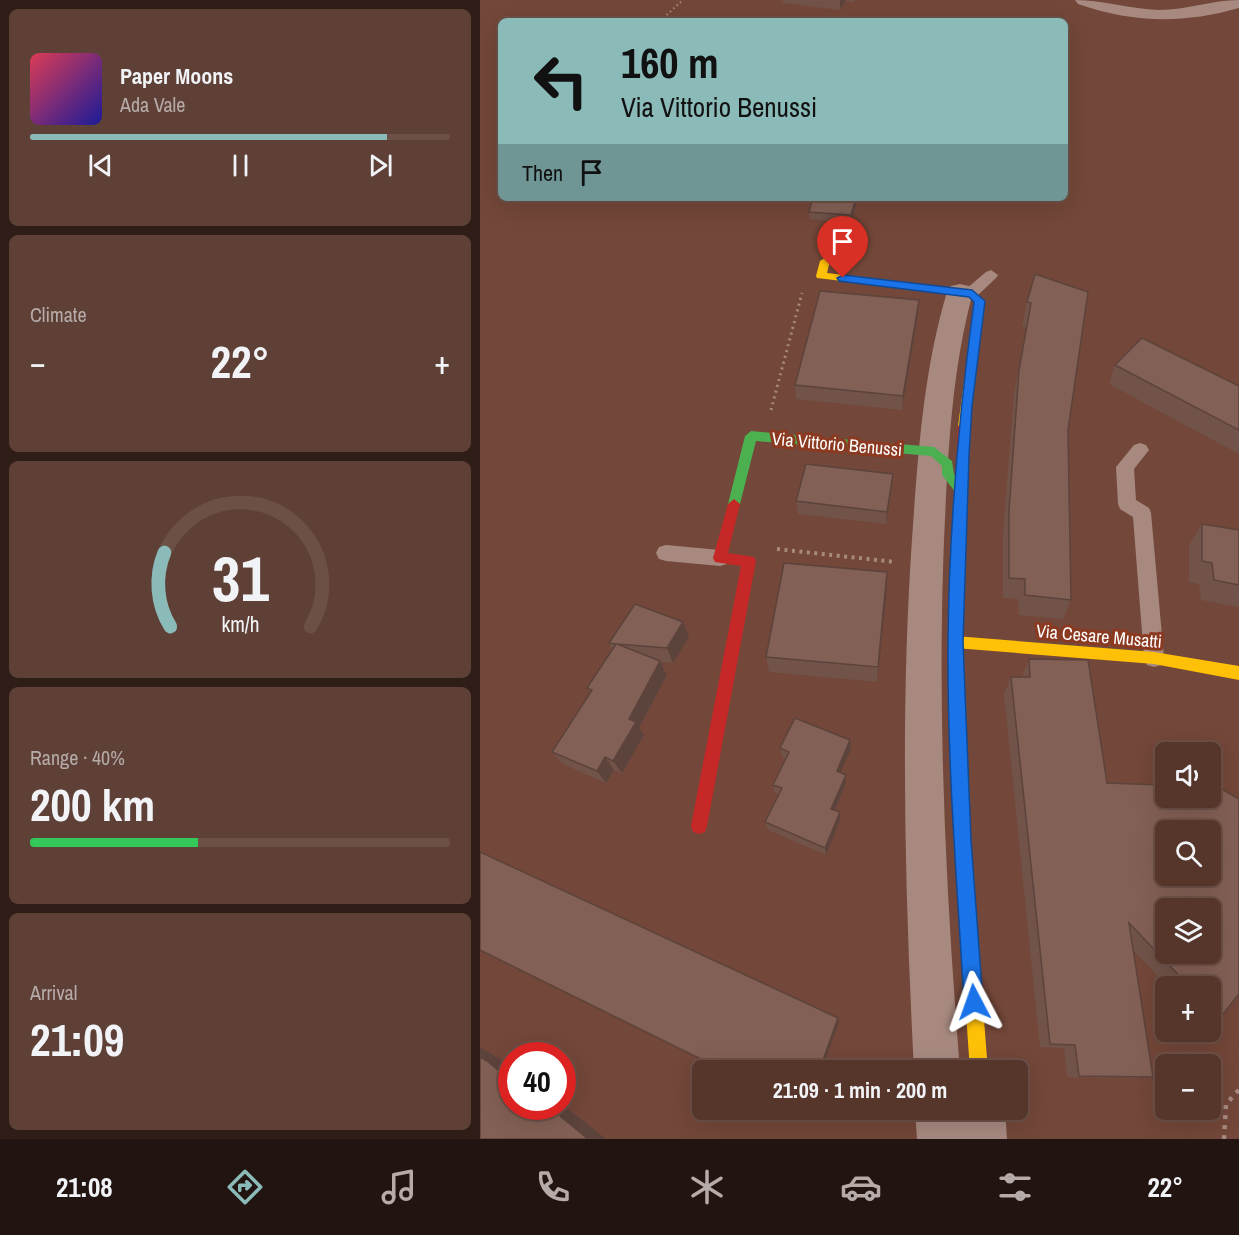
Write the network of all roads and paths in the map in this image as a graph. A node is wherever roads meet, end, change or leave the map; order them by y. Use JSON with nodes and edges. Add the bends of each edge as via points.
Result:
{"nodes":[{"id":1,"x":683,"y":0,"type":"edge"},
{"id":2,"x":1084,"y":0,"type":"edge"},
{"id":3,"x":1234,"y":2,"type":"edge"},
{"id":4,"x":663,"y":18,"type":"edge"},
{"id":5,"x":825,"y":261,"type":"dead end"},
{"id":6,"x":991,"y":275,"type":"dead end"},
{"id":7,"x":821,"y":276,"type":"junction"},
{"id":8,"x":966,"y":293,"type":"junction"},
{"id":9,"x":966,"y":406,"type":"junction"},
{"id":10,"x":764,"y":437,"type":"junction"},
{"id":11,"x":1140,"y":450,"type":"dead end"},
{"id":12,"x":934,"y":452,"type":"junction"},
{"id":13,"x":960,"y":489,"type":"junction"},
{"id":14,"x":666,"y":553,"type":"dead end"},
{"id":15,"x":720,"y":558,"type":"junction"},
{"id":16,"x":749,"y":561,"type":"junction"},
{"id":17,"x":914,"y":568,"type":"junction"},
{"id":18,"x":956,"y":642,"type":"junction"},
{"id":19,"x":1154,"y":658,"type":"junction"},
{"id":20,"x":1239,"y":673,"type":"edge"},
{"id":21,"x":922,"y":768,"type":"junction"},
{"id":22,"x":699,"y":826,"type":"dead end"},
{"id":23,"x":936,"y":1060,"type":"edge"},
{"id":24,"x":978,"y":1060,"type":"edge"},
{"id":25,"x":1239,"y":1090,"type":"edge"},
{"id":26,"x":940,"y":1120,"type":"edge"},
{"id":27,"x":982,"y":1120,"type":"edge"},
{"id":28,"x":941,"y":1139,"type":"edge"},
{"id":29,"x":983,"y":1139,"type":"edge"},
{"id":30,"x":1224,"y":1139,"type":"edge"}],
"edges":[{"from":1,"to":4,"type":"path"},
{"from":2,"to":3,"type":"street","via":[[1144,16],[1183,15]]},
{"from":5,"to":7,"type":"street"},
{"from":6,"to":8,"type":"lane"},
{"from":7,"to":8,"type":"street"},
{"from":7,"to":10,"type":"path","via":[[805,282]]},
{"from":8,"to":9,"type":"street","via":[[980,301],[980,309]]},
{"from":8,"to":12,"type":"street","via":[[945,354]]},
{"from":9,"to":12,"type":"street","via":[[950,423],[950,441]]},
{"from":9,"to":13,"type":"street"},
{"from":10,"to":12,"type":"street","name":"Via Vittorio Benussi"},
{"from":10,"to":15,"type":"street","name":"Via Vittorio Benussi","via":[[751,436]]},
{"from":11,"to":19,"type":"lane","via":[[1125,467],[1127,504],[1142,513]]},
{"from":12,"to":13,"type":"street","via":[[948,464],[948,475]]},
{"from":12,"to":17,"type":"street"},
{"from":13,"to":18,"type":"street"},
{"from":14,"to":15,"type":"lane"},
{"from":15,"to":16,"type":"street"},
{"from":16,"to":17,"type":"path","via":[[764,547]]},
{"from":16,"to":22,"type":"street"},
{"from":17,"to":18,"type":"street"},
{"from":17,"to":21,"type":"street"},
{"from":18,"to":19,"type":"street","name":"Via Cesare Musatti"},
{"from":18,"to":21,"type":"street","via":[[940,672],[942,731]]},
{"from":18,"to":24,"type":"street","via":[[962,829]]},
{"from":19,"to":20,"type":"street","name":"Via Cesare Musatti"},
{"from":21,"to":23,"type":"street"},
{"from":25,"to":30,"type":"path","via":[[1226,1104]]},
{"from":26,"to":28,"type":"street"},
{"from":27,"to":29,"type":"street"}]}
